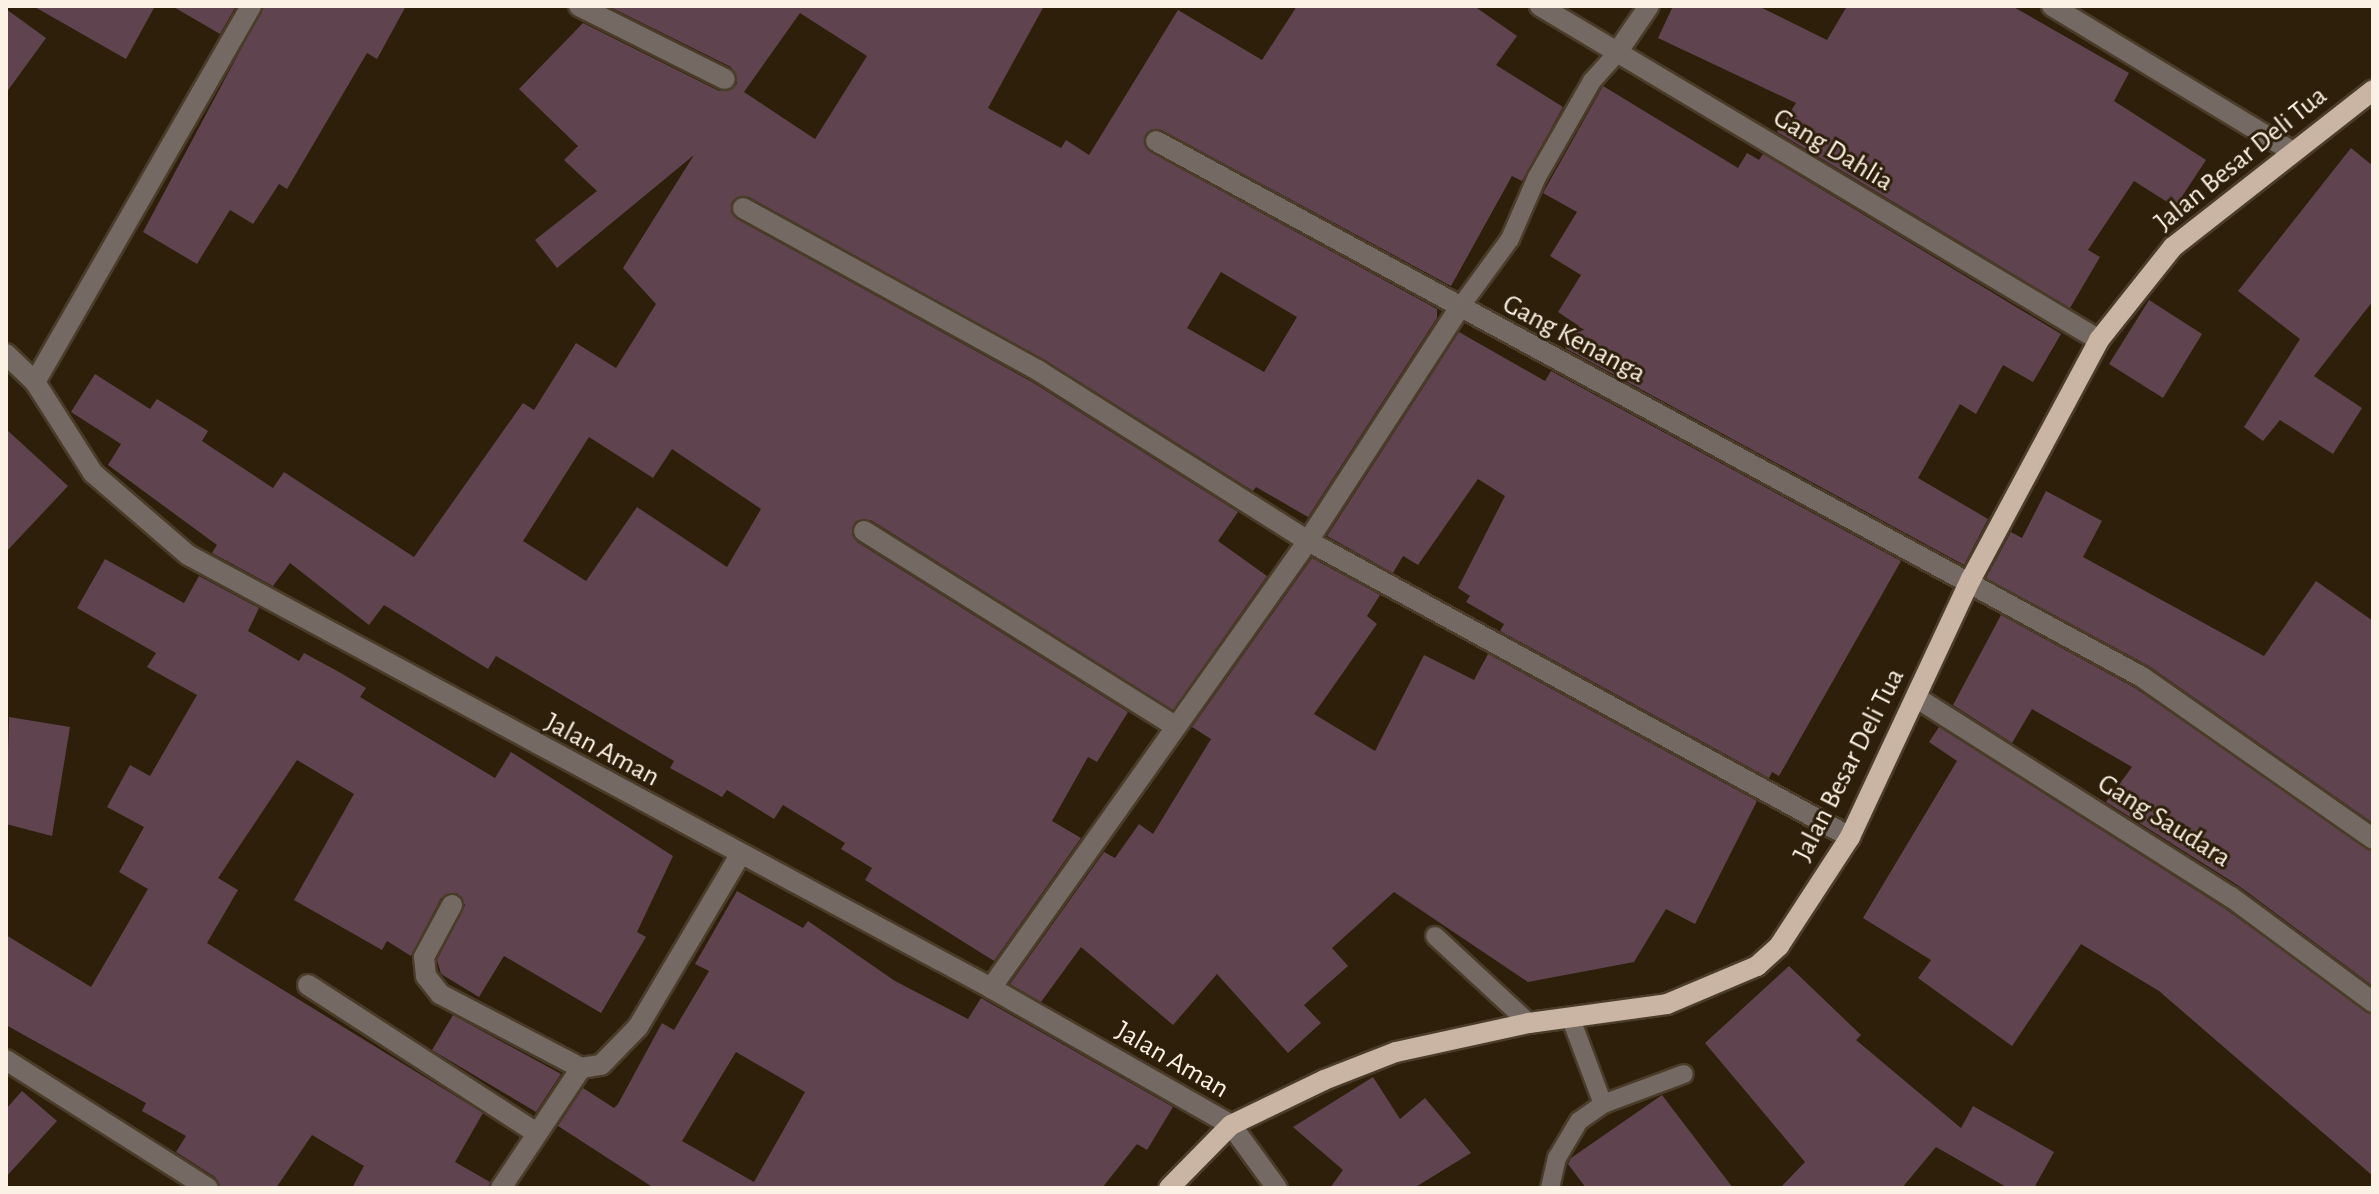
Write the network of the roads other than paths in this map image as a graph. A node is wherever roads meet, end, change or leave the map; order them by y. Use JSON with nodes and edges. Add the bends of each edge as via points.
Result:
{"nodes":[{"id":1,"x":251,"y":6,"type":"edge"},
{"id":2,"x":579,"y":6,"type":"edge"},
{"id":3,"x":1540,"y":6,"type":"edge"},
{"id":4,"x":1649,"y":6,"type":"edge"},
{"id":5,"x":2052,"y":6,"type":"edge"},
{"id":6,"x":1616,"y":54,"type":"junction"},
{"id":7,"x":725,"y":79,"type":"dead end"},
{"id":8,"x":2373,"y":90,"type":"edge"},
{"id":9,"x":1156,"y":141,"type":"dead end"},
{"id":10,"x":2290,"y":150,"type":"junction"},
{"id":11,"x":743,"y":208,"type":"dead end"},
{"id":12,"x":1458,"y":310,"type":"junction"},
{"id":13,"x":2099,"y":340,"type":"junction"},
{"id":14,"x":6,"y":354,"type":"edge"},
{"id":15,"x":35,"y":382,"type":"junction"},
{"id":16,"x":864,"y":531,"type":"dead end"},
{"id":17,"x":1308,"y":541,"type":"junction"},
{"id":18,"x":1971,"y":579,"type":"junction"},
{"id":19,"x":1917,"y":698,"type":"junction"},
{"id":20,"x":1176,"y":727,"type":"junction"},
{"id":21,"x":1850,"y":837,"type":"junction"},
{"id":22,"x":2373,"y":839,"type":"edge"},
{"id":23,"x":740,"y":855,"type":"junction"},
{"id":24,"x":452,"y":905,"type":"dead end"},
{"id":25,"x":1435,"y":936,"type":"dead end"},
{"id":26,"x":308,"y":985,"type":"dead end"},
{"id":27,"x":991,"y":988,"type":"junction"},
{"id":28,"x":2373,"y":1002,"type":"edge"},
{"id":29,"x":1571,"y":1019,"type":"junction"},
{"id":30,"x":1529,"y":1023,"type":"junction"},
{"id":31,"x":6,"y":1060,"type":"edge"},
{"id":32,"x":581,"y":1068,"type":"junction"},
{"id":33,"x":1684,"y":1074,"type":"dead end"},
{"id":34,"x":1603,"y":1104,"type":"junction"},
{"id":35,"x":1231,"y":1125,"type":"junction"},
{"id":36,"x":537,"y":1133,"type":"junction"},
{"id":37,"x":208,"y":1188,"type":"edge"},
{"id":38,"x":501,"y":1188,"type":"edge"},
{"id":39,"x":1169,"y":1188,"type":"edge"},
{"id":40,"x":1277,"y":1188,"type":"edge"},
{"id":41,"x":1550,"y":1188,"type":"edge"}],
"edges":[{"from":1,"to":15,"type":"street"},
{"from":2,"to":7,"type":"street"},
{"from":3,"to":6,"type":"street","name":"Gang Dahlia"},
{"from":4,"to":6,"type":"street"},
{"from":5,"to":10,"type":"street"},
{"from":6,"to":12,"type":"lane","via":[[1592,81],[1552,150],[1510,239]]},
{"from":6,"to":13,"type":"street","name":"Gang Dahlia"},
{"from":8,"to":10,"type":"main road","name":"Jalan Besar Deli Tua"},
{"from":9,"to":12,"type":"street","name":"Gang Kenanga"},
{"from":10,"to":13,"type":"main road","name":"Jalan Besar Deli Tua","via":[[2173,247]]},
{"from":11,"to":17,"type":"street","via":[[1039,371]]},
{"from":12,"to":17,"type":"street"},
{"from":12,"to":18,"type":"street","name":"Gang Kenanga"},
{"from":13,"to":18,"type":"main road","name":"Jalan Besar Deli Tua"},
{"from":14,"to":15,"type":"street","name":"Jalan Aman"},
{"from":15,"to":23,"type":"street","name":"Jalan Aman","via":[[93,473],[188,555]]},
{"from":16,"to":20,"type":"street"},
{"from":17,"to":20,"type":"street"},
{"from":17,"to":21,"type":"street"},
{"from":18,"to":19,"type":"main road","name":"Jalan Besar Deli Tua"},
{"from":18,"to":22,"type":"street","name":"Gang Kenanga","via":[[2142,677]]},
{"from":19,"to":21,"type":"main road","name":"Jalan Besar Deli Tua"},
{"from":19,"to":28,"type":"street","name":"Gang Saudara","via":[[2231,897]]},
{"from":20,"to":27,"type":"street"},
{"from":21,"to":29,"type":"main road","name":"Jalan Besar Deli Tua","via":[[1779,946],[1757,966],[1692,997]]},
{"from":23,"to":27,"type":"street","name":"Jalan Aman"},
{"from":23,"to":32,"type":"street","via":[[638,1027],[601,1065]]},
{"from":24,"to":32,"type":"street","via":[[424,957],[426,976],[440,994]]},
{"from":25,"to":30,"type":"lane"},
{"from":26,"to":36,"type":"street"},
{"from":27,"to":35,"type":"street","name":"Jalan Aman"},
{"from":29,"to":30,"type":"main road","name":"Jalan Besar Deli Tua"},
{"from":29,"to":34,"type":"lane"},
{"from":30,"to":35,"type":"main road","name":"Jalan Besar Deli Tua","via":[[1396,1052]]},
{"from":31,"to":37,"type":"street"},
{"from":32,"to":36,"type":"street"},
{"from":33,"to":34,"type":"lane"},
{"from":34,"to":41,"type":"lane","via":[[1566,1137]]},
{"from":35,"to":39,"type":"main road","name":"Jalan Besar Deli Tua"},
{"from":35,"to":40,"type":"street"},
{"from":36,"to":38,"type":"street"}]}
